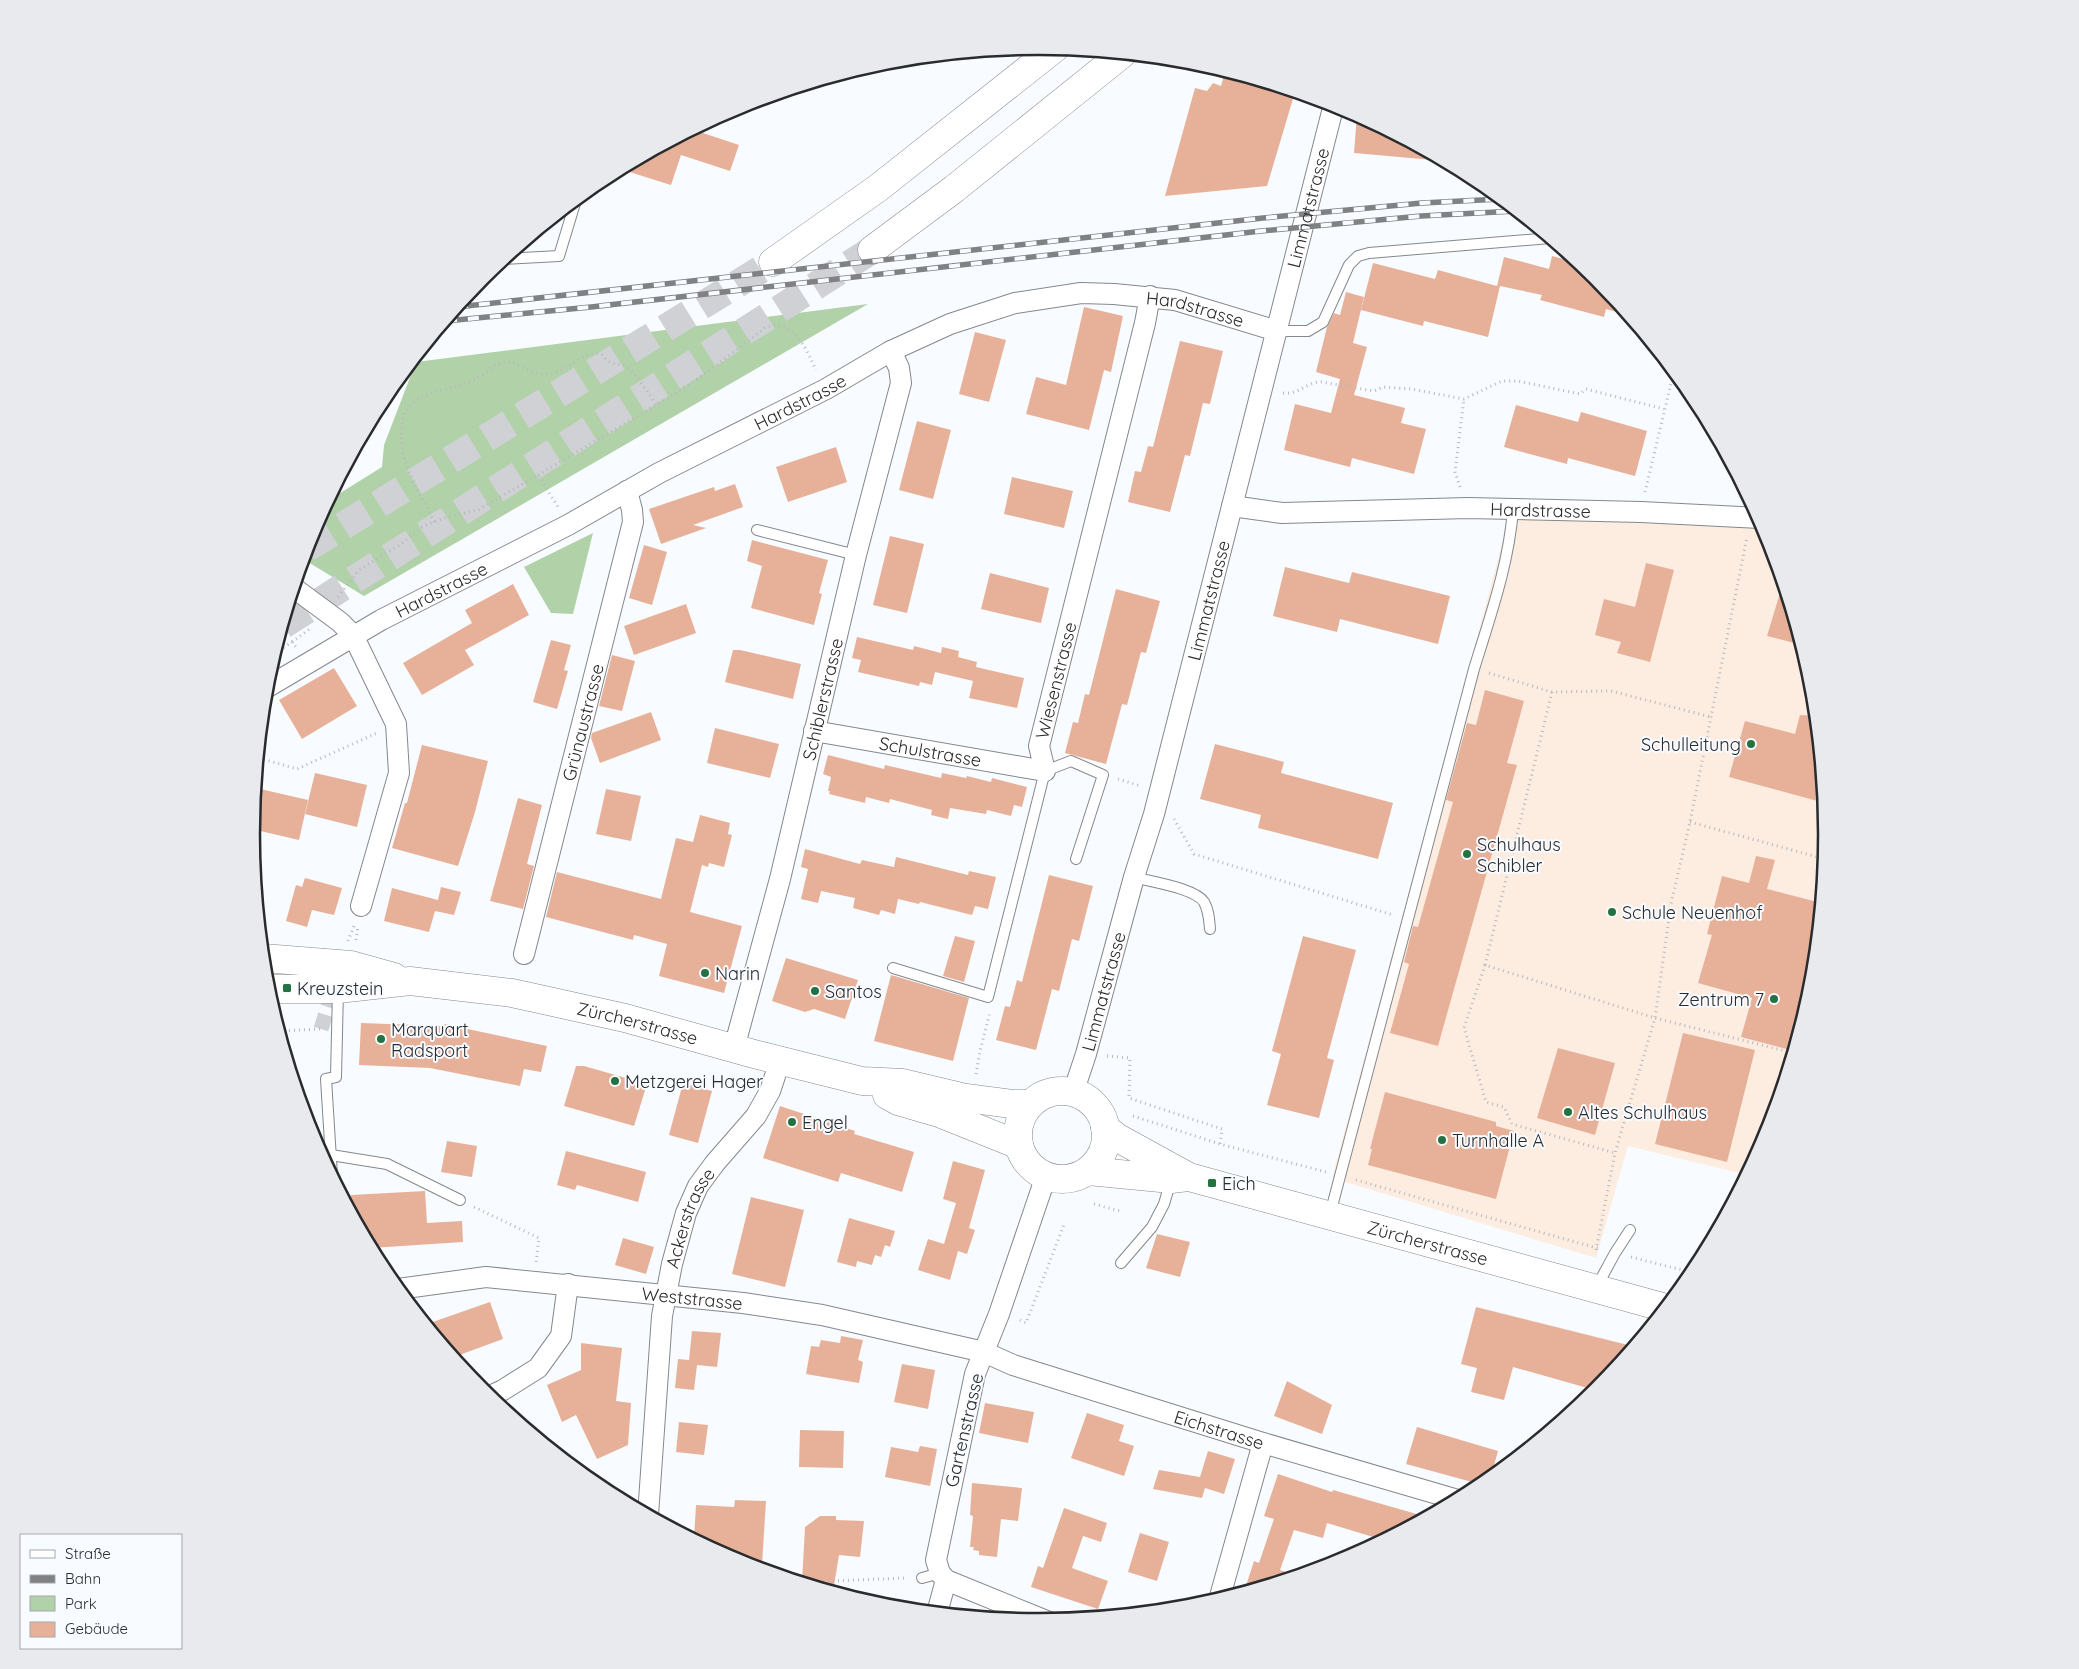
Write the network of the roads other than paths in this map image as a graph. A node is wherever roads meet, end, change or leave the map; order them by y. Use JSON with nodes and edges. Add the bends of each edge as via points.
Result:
{"nodes":[{"id":1,"x":1046,"y":55,"type":"edge"},
{"id":2,"x":1115,"y":59,"type":"edge"},
{"id":3,"x":1332,"y":112,"type":"edge"},
{"id":4,"x":573,"y":210,"type":"edge"},
{"id":5,"x":1542,"y":239,"type":"edge"},
{"id":6,"x":872,"y":250,"type":"tunnel mouth"},
{"id":7,"x":515,"y":258,"type":"edge"},
{"id":8,"x":773,"y":262,"type":"tunnel mouth"},
{"id":9,"x":1150,"y":296,"type":"junction"},
{"id":10,"x":1277,"y":331,"type":"junction"},
{"id":11,"x":891,"y":351,"type":"junction"},
{"id":12,"x":627,"y":492,"type":"junction"},
{"id":13,"x":1232,"y":506,"type":"junction"},
{"id":14,"x":1513,"y":509,"type":"junction"},
{"id":15,"x":1751,"y":517,"type":"edge"},
{"id":16,"x":758,"y":530,"type":"dead end"},
{"id":17,"x":856,"y":555,"type":"junction"},
{"id":18,"x":299,"y":592,"type":"edge"},
{"id":19,"x":353,"y":635,"type":"junction"},
{"id":20,"x":275,"y":683,"type":"edge"},
{"id":21,"x":814,"y":731,"type":"junction"},
{"id":22,"x":1045,"y":771,"type":"junction"},
{"id":23,"x":1076,"y":859,"type":"dead end"},
{"id":24,"x":1134,"y":878,"type":"junction"},
{"id":25,"x":361,"y":906,"type":"road end"},
{"id":26,"x":1210,"y":929,"type":"dead end"},
{"id":27,"x":524,"y":954,"type":"dead end"},
{"id":28,"x":271,"y":959,"type":"edge"},
{"id":29,"x":892,"y":968,"type":"dead end"},
{"id":30,"x":410,"y":981,"type":"junction"},
{"id":31,"x":275,"y":989,"type":"edge"},
{"id":32,"x":338,"y":989,"type":"junction"},
{"id":33,"x":734,"y":1048,"type":"junction"},
{"id":34,"x":780,"y":1061,"type":"junction"},
{"id":35,"x":862,"y":1081,"type":"junction"},
{"id":36,"x":1072,"y":1093,"type":"junction"},
{"id":37,"x":1031,"y":1104,"type":"junction"},
{"id":38,"x":1105,"y":1128,"type":"junction"},
{"id":39,"x":1019,"y":1145,"type":"junction"},
{"id":40,"x":331,"y":1155,"type":"junction"},
{"id":41,"x":331,"y":1160,"type":"edge"},
{"id":42,"x":1088,"y":1171,"type":"junction"},
{"id":43,"x":1046,"y":1176,"type":"junction"},
{"id":44,"x":1180,"y":1178,"type":"junction"},
{"id":45,"x":460,"y":1200,"type":"road end"},
{"id":46,"x":1330,"y":1215,"type":"junction"},
{"id":47,"x":1630,"y":1230,"type":"dead end"},
{"id":48,"x":1121,"y":1263,"type":"dead end"},
{"id":49,"x":568,"y":1284,"type":"junction"},
{"id":50,"x":406,"y":1288,"type":"edge"},
{"id":51,"x":1590,"y":1288,"type":"junction"},
{"id":52,"x":666,"y":1295,"type":"junction"},
{"id":53,"x":1660,"y":1306,"type":"edge"},
{"id":54,"x":984,"y":1352,"type":"junction"},
{"id":55,"x":496,"y":1393,"type":"edge"},
{"id":56,"x":1263,"y":1443,"type":"junction"},
{"id":57,"x":1449,"y":1497,"type":"edge"},
{"id":58,"x":648,"y":1509,"type":"edge"},
{"id":59,"x":936,"y":1577,"type":"junction"},
{"id":60,"x":1221,"y":1592,"type":"edge"},
{"id":61,"x":937,"y":1607,"type":"edge"},
{"id":62,"x":1028,"y":1614,"type":"edge"}],
"edges":[{"from":1,"to":8,"type":"main road","via":[[878,188]]},
{"from":2,"to":6,"type":"main road"},
{"from":3,"to":10,"type":"street","name":"Limmatstrasse"},
{"from":4,"to":7,"type":"lane","via":[[559,256]]},
{"from":5,"to":10,"type":"lane","via":[[1358,256],[1349,265],[1323,322],[1308,331]]},
{"from":9,"to":10,"type":"street","name":"Hardstrasse","via":[[1175,300]]},
{"from":9,"to":11,"type":"street","name":"Hardstrasse","via":[[1081,293],[1015,303],[950,324]]},
{"from":9,"to":22,"type":"street","name":"Wiesenstrasse","via":[[1039,746]]},
{"from":10,"to":13,"type":"street","name":"Limmatstrasse"},
{"from":11,"to":12,"type":"street","name":"Hardstrasse"},
{"from":11,"to":17,"type":"street","name":"Schiblerstrasse","via":[[899,368],[901,383]]},
{"from":12,"to":19,"type":"street","name":"Hardstrasse"},
{"from":12,"to":27,"type":"street","name":"Grünaustrasse","via":[[632,522]]},
{"from":13,"to":14,"type":"street","name":"Hardstrasse","via":[[1282,513]]},
{"from":13,"to":24,"type":"street","name":"Limmatstrasse","via":[[1154,814]]},
{"from":14,"to":15,"type":"street","name":"Hardstrasse"},
{"from":14,"to":46,"type":"lane","via":[[1511,538],[1502,573]]},
{"from":16,"to":17,"type":"lane"},
{"from":17,"to":21,"type":"street","name":"Schiblerstrasse"},
{"from":18,"to":19,"type":"street"},
{"from":19,"to":20,"type":"street","name":"Hardstrasse"},
{"from":19,"to":25,"type":"street","via":[[396,724],[399,773]]},
{"from":21,"to":22,"type":"street","name":"Schulstrasse"},
{"from":21,"to":33,"type":"street","name":"Schiblerstrasse","via":[[780,880]]},
{"from":22,"to":23,"type":"lane","via":[[1071,761],[1103,775]]},
{"from":22,"to":29,"type":"lane","name":"Wiesenstrasse","via":[[988,997]]},
{"from":24,"to":26,"type":"lane","via":[[1193,892],[1203,901]]},
{"from":24,"to":36,"type":"street","name":"Limmatstrasse","via":[[1086,1054]]},
{"from":28,"to":30,"type":"main road","name":"Zürcherstrasse","via":[[351,965]]},
{"from":30,"to":32,"type":"main road","name":"Zürcherstrasse"},
{"from":30,"to":33,"type":"main road","name":"Zürcherstrasse","via":[[512,992]]},
{"from":31,"to":32,"type":"main road","name":"Zürcherstrasse"},
{"from":32,"to":40,"type":"lane","via":[[336,1077],[326,1079]]},
{"from":33,"to":34,"type":"main road","name":"Zürcherstrasse"},
{"from":34,"to":35,"type":"main road","name":"Zürcherstrasse"},
{"from":34,"to":52,"type":"street","name":"Ackerstrasse","via":[[770,1091],[756,1116],[698,1186],[686,1213]]},
{"from":35,"to":37,"type":"main road","name":"Zürcherstrasse","via":[[903,1083],[966,1098]]},
{"from":35,"to":39,"type":"main road","name":"Zürcherstrasse","via":[[898,1101],[958,1120]]},
{"from":36,"to":37,"type":"main road","via":[[1050,1093]]},
{"from":36,"to":38,"type":"main road","via":[[1094,1105]]},
{"from":37,"to":39,"type":"main road","via":[[1019,1124]]},
{"from":38,"to":42,"type":"main road","via":[[1102,1154]]},
{"from":38,"to":44,"type":"main road","name":"Zürcherstrasse"},
{"from":39,"to":43,"type":"main road","via":[[1028,1164]]},
{"from":40,"to":41,"type":"lane"},
{"from":40,"to":45,"type":"lane","via":[[387,1164]]},
{"from":42,"to":43,"type":"main road","via":[[1068,1179]]},
{"from":42,"to":44,"type":"main road","name":"Zürcherstrasse"},
{"from":43,"to":54,"type":"street","name":"Gartenstrasse"},
{"from":44,"to":46,"type":"main road","name":"Zürcherstrasse"},
{"from":44,"to":48,"type":"lane","via":[[1152,1227]]},
{"from":46,"to":51,"type":"main road","name":"Zürcherstrasse"},
{"from":47,"to":51,"type":"lane"},
{"from":49,"to":50,"type":"street","name":"Weststrasse","via":[[486,1276]]},
{"from":49,"to":52,"type":"street","name":"Weststrasse"},
{"from":49,"to":55,"type":"street","via":[[561,1336],[538,1368]]},
{"from":51,"to":53,"type":"main road","name":"Zürcherstrasse"},
{"from":52,"to":54,"type":"street","name":"Weststrasse","via":[[822,1315]]},
{"from":52,"to":58,"type":"street","name":"Ackerstrasse"},
{"from":54,"to":56,"type":"street","name":"Eichstrasse","via":[[1014,1365]]},
{"from":54,"to":59,"type":"street","name":"Gartenstrasse","via":[[969,1395],[936,1560]]},
{"from":56,"to":57,"type":"street","name":"Eichstrasse"},
{"from":56,"to":60,"type":"street"},
{"from":59,"to":61,"type":"street","name":"Gartenstrasse"},
{"from":59,"to":62,"type":"street"}]}
